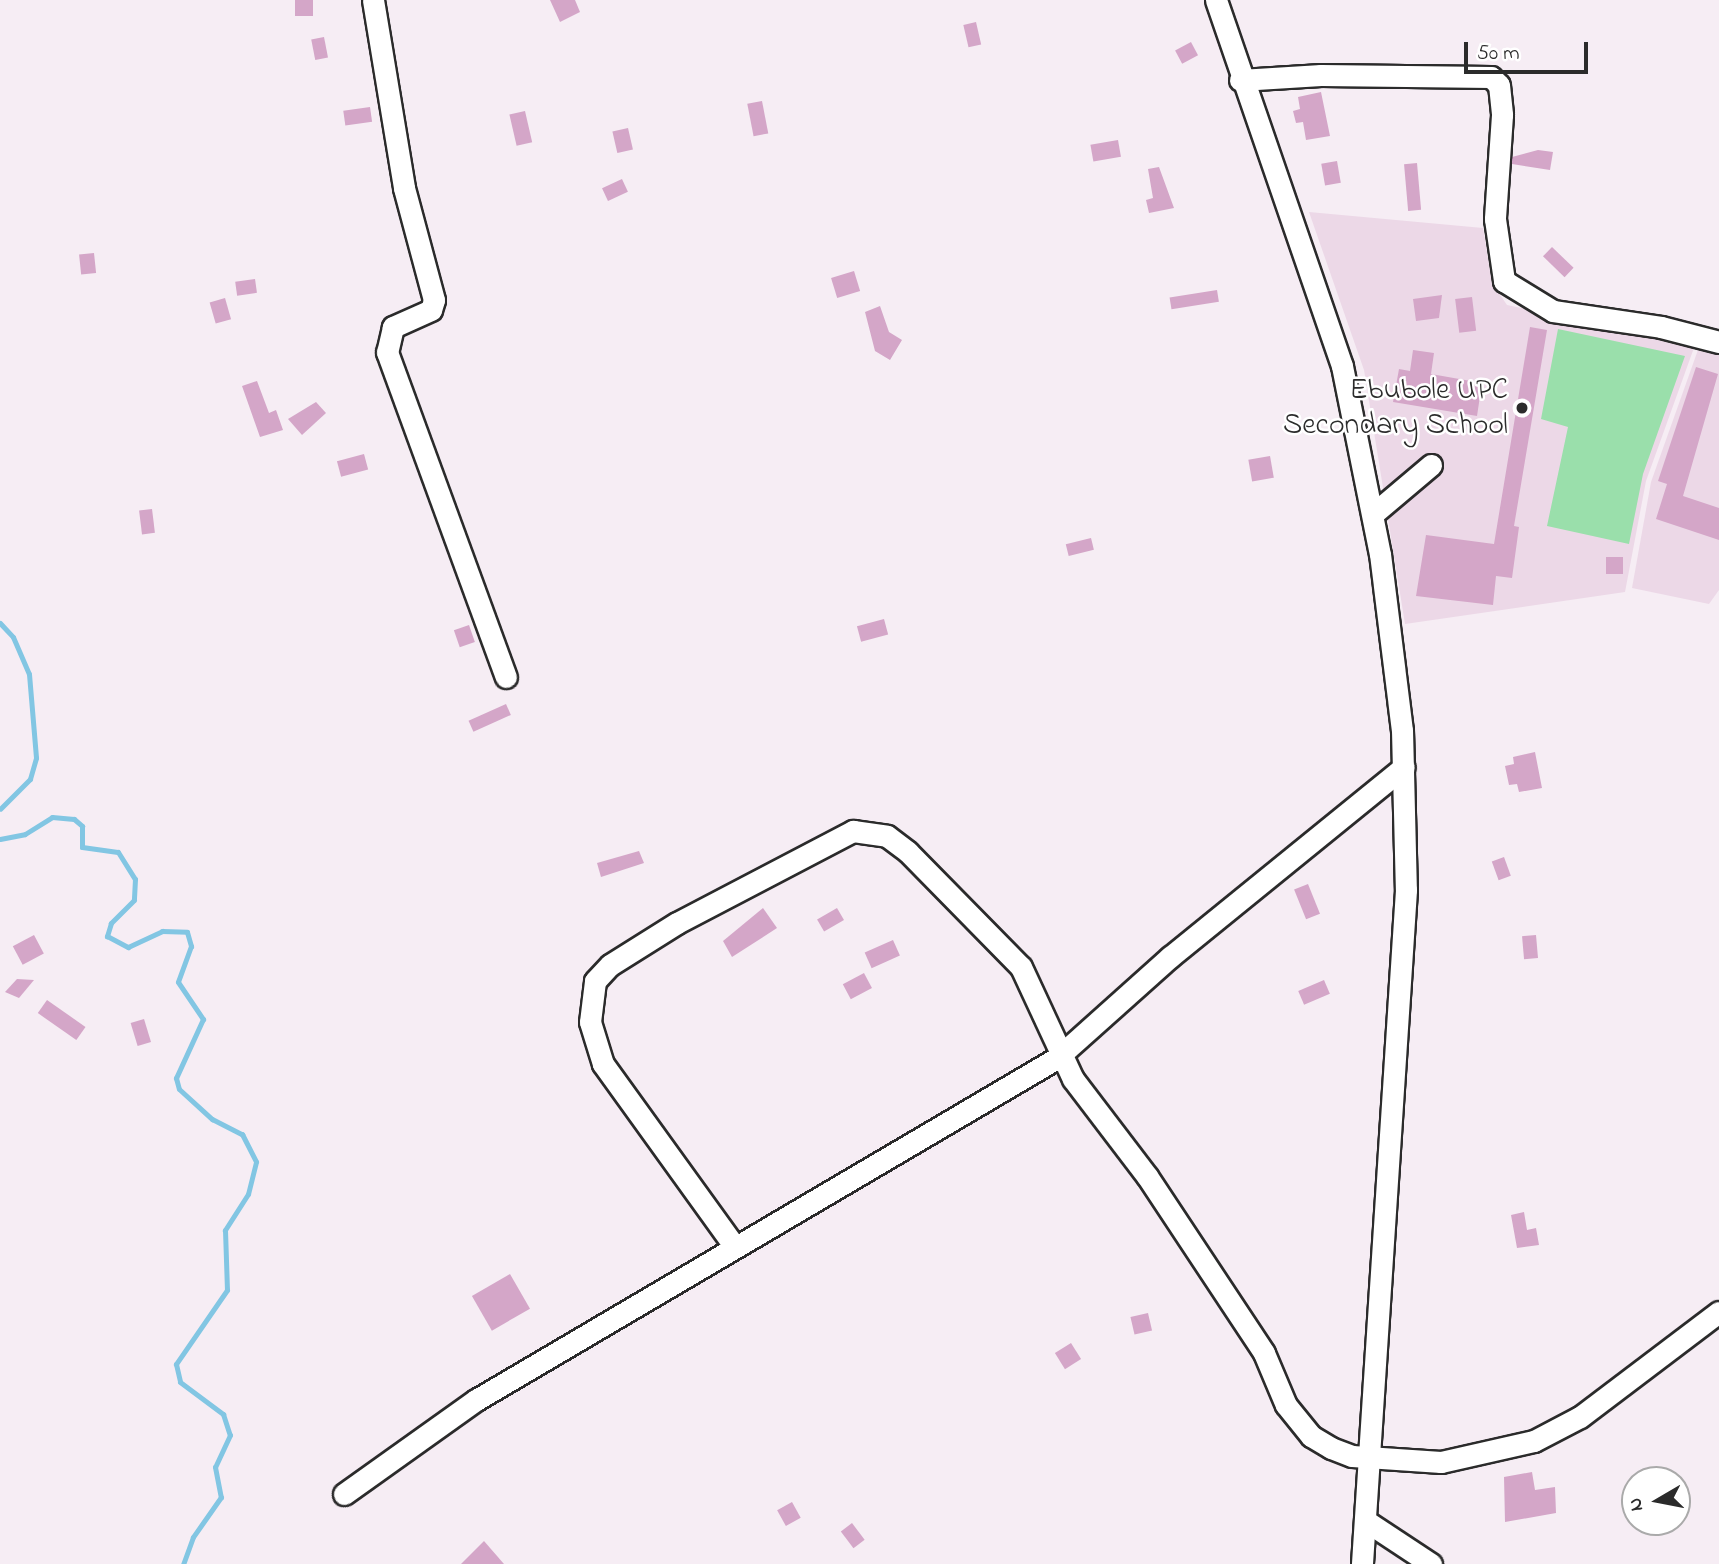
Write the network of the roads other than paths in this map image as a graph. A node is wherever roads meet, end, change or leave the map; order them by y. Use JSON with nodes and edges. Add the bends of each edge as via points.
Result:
{"nodes":[{"id":1,"x":373,"y":0,"type":"edge"},
{"id":2,"x":1216,"y":0,"type":"edge"},
{"id":3,"x":1240,"y":80,"type":"junction"},
{"id":4,"x":1719,"y":342,"type":"edge"},
{"id":5,"x":1431,"y":464,"type":"dead end"},
{"id":6,"x":1373,"y":514,"type":"junction"},
{"id":7,"x":506,"y":677,"type":"dead end"},
{"id":8,"x":1404,"y":767,"type":"junction"},
{"id":9,"x":1061,"y":1055,"type":"junction"},
{"id":10,"x":735,"y":1247,"type":"junction"},
{"id":11,"x":1719,"y":1312,"type":"edge"},
{"id":12,"x":1370,"y":1456,"type":"junction"},
{"id":13,"x":344,"y":1494,"type":"dead end"},
{"id":14,"x":1366,"y":1521,"type":"junction"},
{"id":15,"x":1362,"y":1564,"type":"edge"},
{"id":16,"x":1431,"y":1564,"type":"edge"}],
"edges":[{"from":1,"to":7,"type":"street","via":[[404,188],[434,300],[432,310],[393,327],[387,352]]},
{"from":2,"to":3,"type":"street"},
{"from":3,"to":4,"type":"street","via":[[1321,75],[1491,77],[1499,85],[1502,115],[1495,219],[1504,281],[1553,312],[1661,327]]},
{"from":3,"to":6,"type":"street","via":[[1342,366]]},
{"from":5,"to":6,"type":"street"},
{"from":6,"to":8,"type":"street"},
{"from":8,"to":9,"type":"street","via":[[1170,957]]},
{"from":8,"to":12,"type":"street","via":[[1404,941]]},
{"from":9,"to":10,"type":"street"},
{"from":9,"to":10,"type":"street","via":[[1021,967],[932,872],[887,836],[853,831],[677,923],[598,974],[592,999],[594,1042],[617,1087],[685,1172]]},
{"from":9,"to":12,"type":"street","via":[[1264,1353],[1297,1422],[1331,1448]]},
{"from":10,"to":13,"type":"street","via":[[476,1400]]},
{"from":11,"to":12,"type":"street","via":[[1556,1432],[1459,1460],[1409,1463]]},
{"from":12,"to":14,"type":"street"},
{"from":14,"to":15,"type":"street"},
{"from":14,"to":16,"type":"street"}]}
